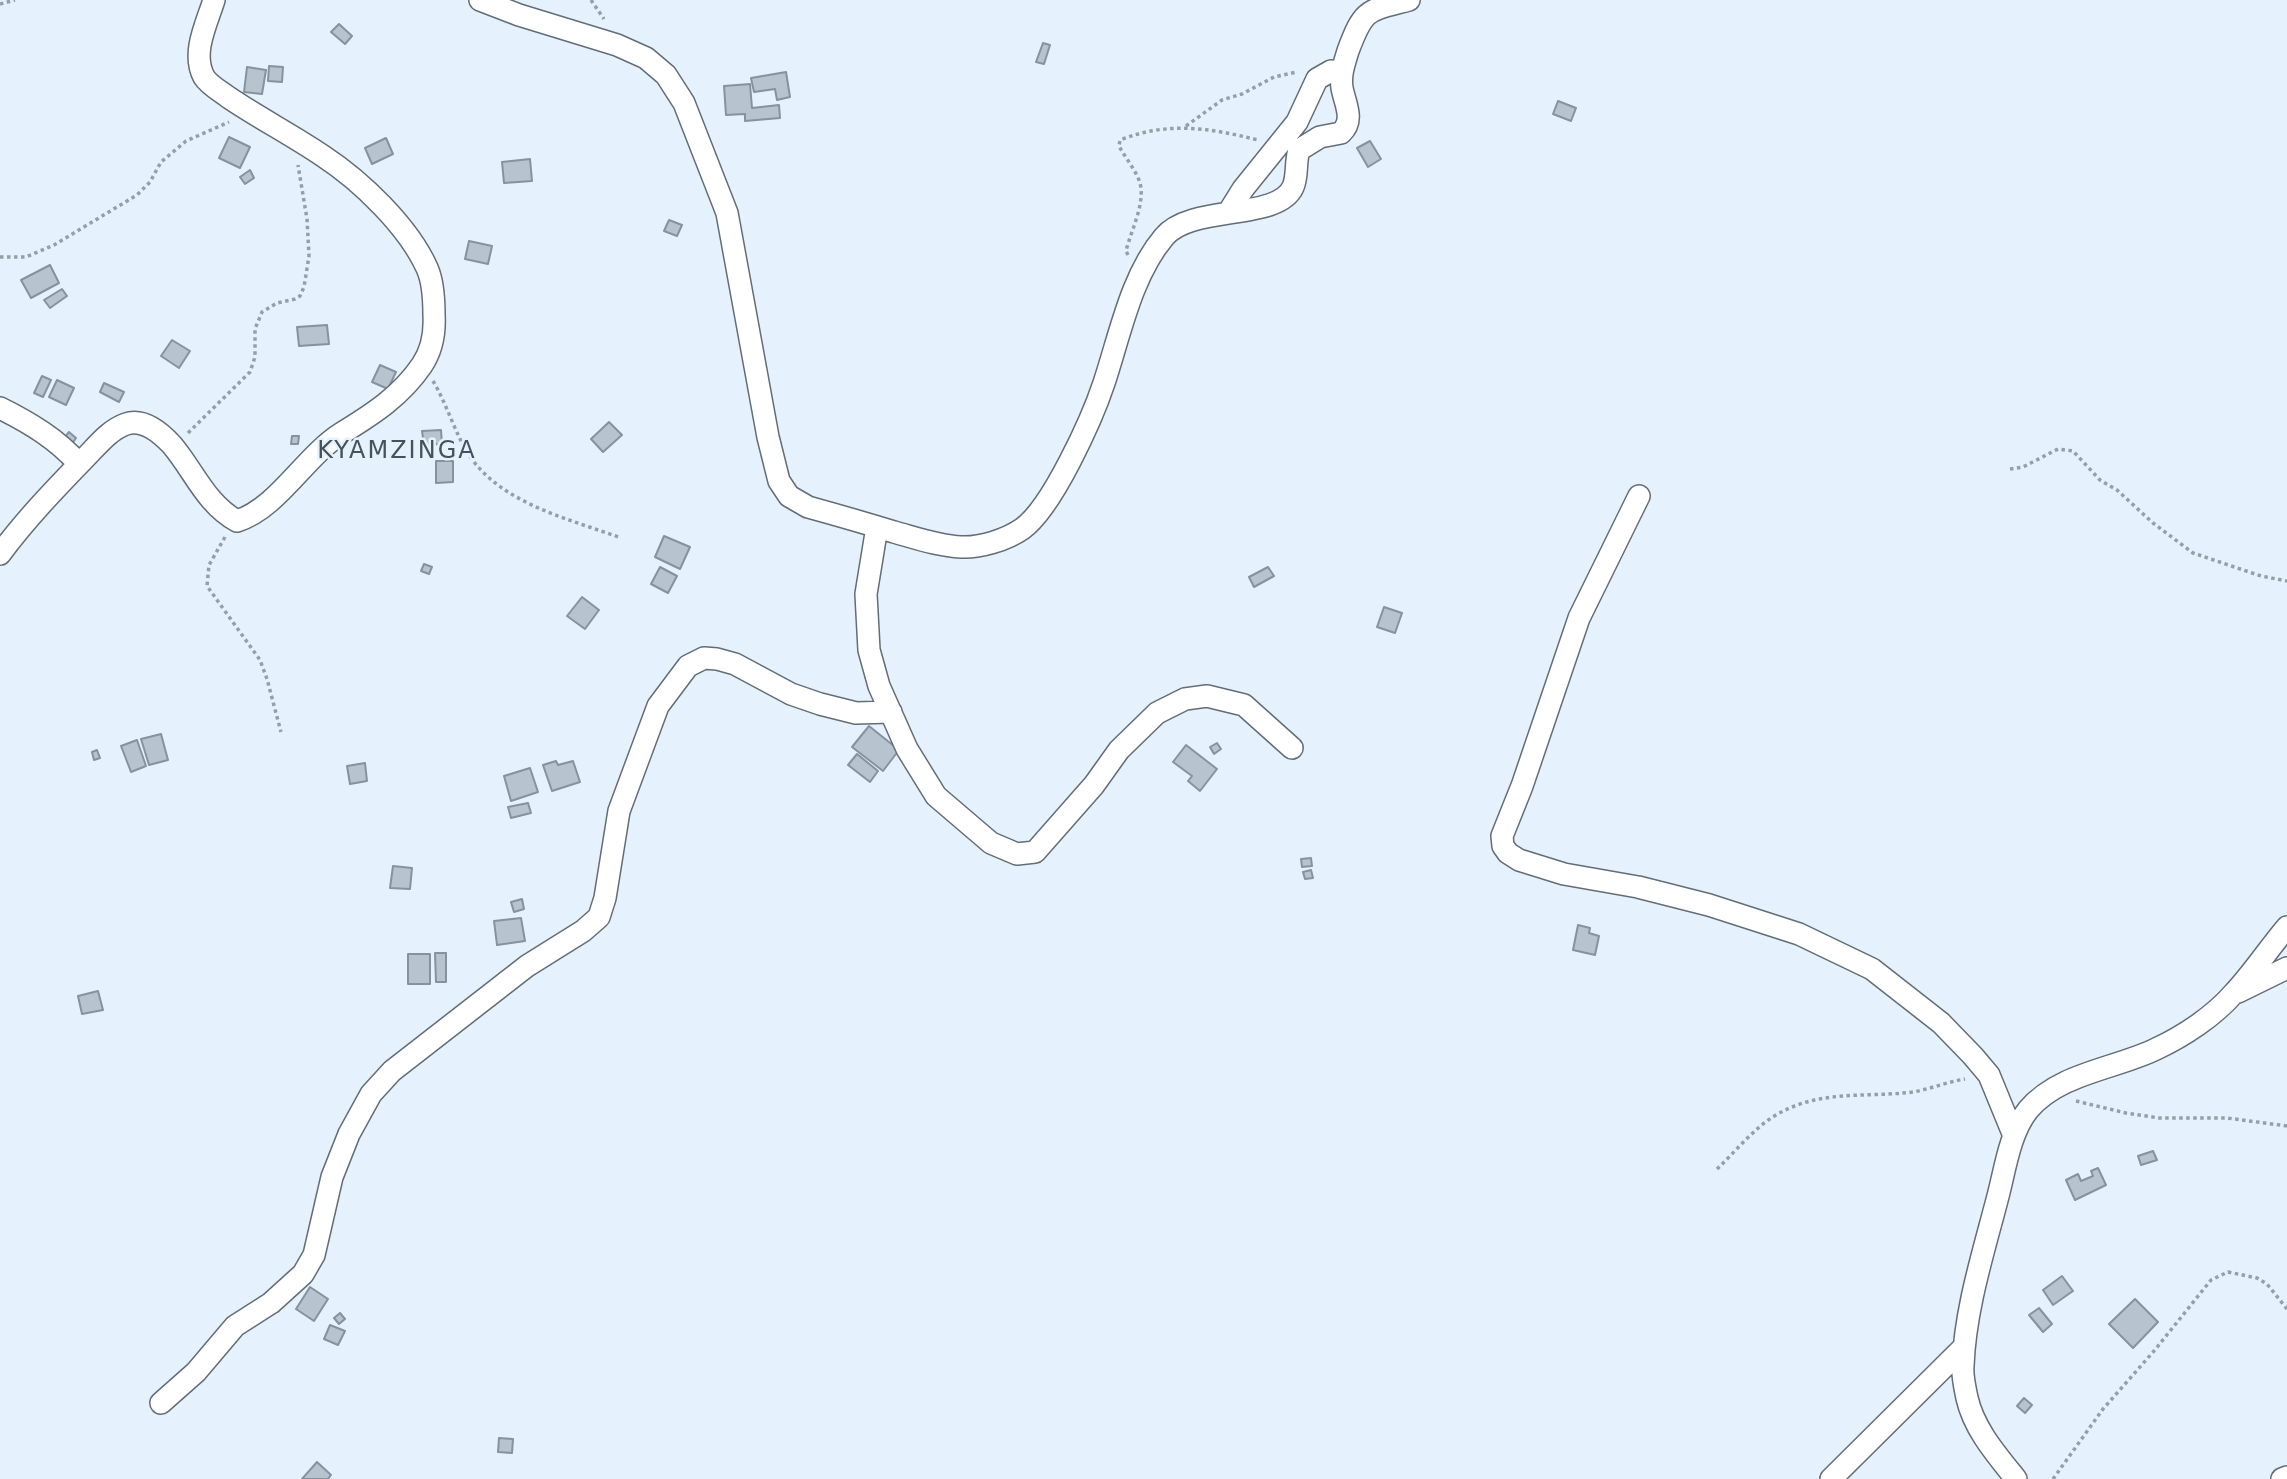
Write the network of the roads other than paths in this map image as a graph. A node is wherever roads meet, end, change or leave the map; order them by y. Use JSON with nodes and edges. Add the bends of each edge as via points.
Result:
{"nodes":[{"id":1,"x":214,"y":0,"type":"edge"},
{"id":2,"x":480,"y":0,"type":"edge"},
{"id":3,"x":1409,"y":0,"type":"edge"},
{"id":4,"x":1332,"y":74,"type":"junction"},
{"id":5,"x":1227,"y":213,"type":"junction"},
{"id":6,"x":0,"y":408,"type":"edge"},
{"id":7,"x":79,"y":464,"type":"junction"},
{"id":8,"x":1639,"y":496,"type":"dead end"},
{"id":9,"x":877,"y":527,"type":"junction"},
{"id":10,"x":0,"y":554,"type":"edge"},
{"id":11,"x":891,"y":712,"type":"junction"},
{"id":12,"x":1292,"y":748,"type":"dead end"},
{"id":13,"x":2287,"y":927,"type":"edge"},
{"id":14,"x":2287,"y":968,"type":"edge"},
{"id":15,"x":2233,"y":994,"type":"junction"},
{"id":16,"x":2014,"y":1136,"type":"junction"},
{"id":17,"x":1964,"y":1347,"type":"junction"},
{"id":18,"x":161,"y":1403,"type":"dead end"},
{"id":19,"x":2287,"y":1477,"type":"edge"},
{"id":20,"x":1831,"y":1479,"type":"edge"},
{"id":21,"x":2016,"y":1479,"type":"edge"},
{"id":22,"x":2282,"y":1479,"type":"edge"}],
"edges":[{"from":1,"to":7,"type":"street","via":[[199,53],[206,79],[348,174],[413,243],[428,270],[434,301],[431,348],[397,396],[326,444],[247,518],[237,521],[222,513],[171,444],[140,423],[110,434]]},
{"from":2,"to":9,"type":"street","via":[[617,45],[646,58],[666,75],[684,103],[727,213],[779,481],[789,496],[808,507]]},
{"from":3,"to":4,"type":"street","via":[[1366,15]]},
{"from":4,"to":5,"type":"street","via":[[1317,79],[1297,122]]},
{"from":4,"to":5,"type":"street","via":[[1349,113],[1345,130],[1320,137],[1299,150],[1293,188],[1285,197],[1261,208]]},
{"from":5,"to":9,"type":"street","via":[[1180,225],[1154,250],[1068,466],[1037,514],[1021,529],[999,540],[964,547]]},
{"from":6,"to":7,"type":"street","via":[[38,428]]},
{"from":7,"to":10,"type":"street","via":[[23,522]]},
{"from":8,"to":16,"type":"street","via":[[1579,618],[1502,836],[1507,853],[1564,874],[1709,905],[1799,934],[1872,969],[1941,1023],[1973,1056],[1989,1075]]},
{"from":9,"to":11,"type":"street","via":[[866,594],[869,650]]},
{"from":11,"to":12,"type":"street","via":[[936,796],[990,843],[1017,854],[1035,852],[1119,750],[1157,713],[1185,699],[1207,696],[1244,705]]},
{"from":11,"to":18,"type":"street","via":[[856,713],[820,704],[717,659],[704,658],[688,666],[658,706],[619,811],[599,917],[527,966],[392,1071],[371,1094],[332,1177],[314,1255],[303,1274],[236,1326]]},
{"from":13,"to":15,"type":"street"},
{"from":14,"to":15,"type":"street"},
{"from":15,"to":16,"type":"street","via":[[2201,1022],[2158,1048],[2048,1092],[2028,1110]]},
{"from":16,"to":17,"type":"street"},
{"from":17,"to":20,"type":"street"},
{"from":17,"to":21,"type":"street","via":[[1962,1369],[1975,1421]]},
{"from":19,"to":22,"type":"street"}]}
